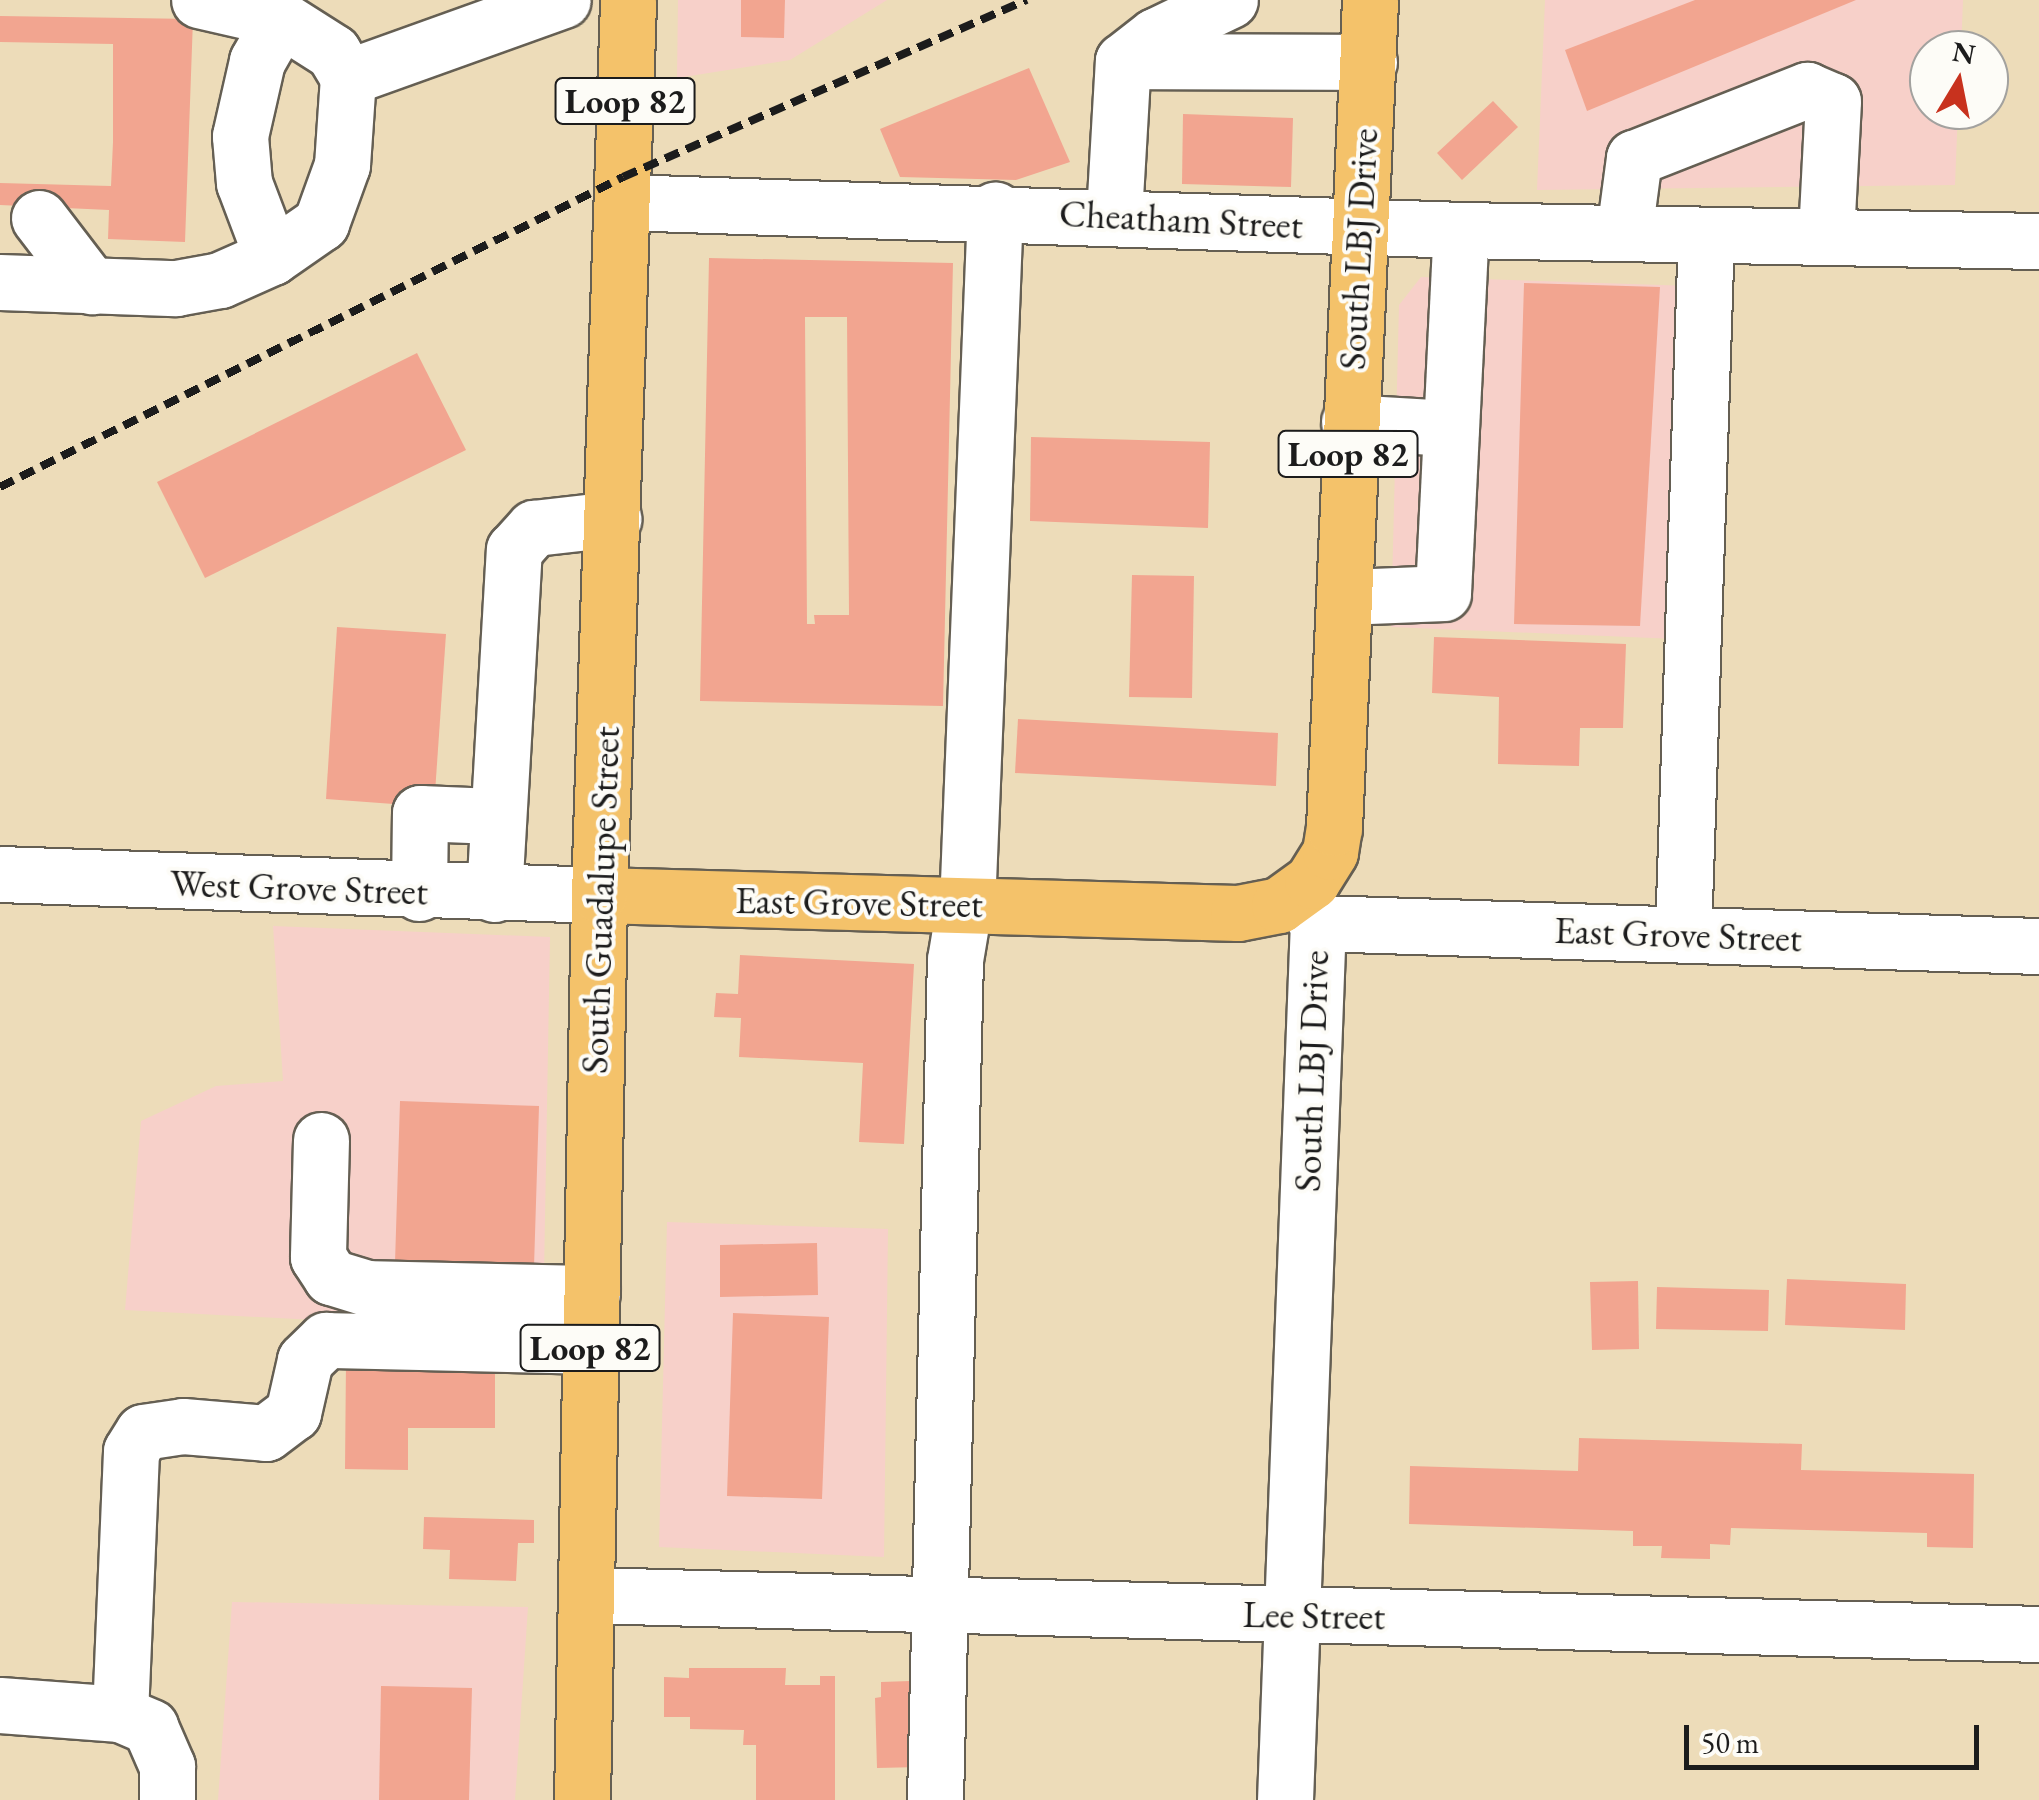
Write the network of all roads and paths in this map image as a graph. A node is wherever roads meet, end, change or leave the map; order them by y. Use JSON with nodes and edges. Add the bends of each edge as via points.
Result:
{"nodes":[{"id":1,"x":199,"y":0,"type":"edge"},
{"id":2,"x":563,"y":0,"type":"edge"},
{"id":3,"x":628,"y":0,"type":"edge"},
{"id":4,"x":1230,"y":0,"type":"edge"},
{"id":5,"x":1370,"y":0,"type":"edge"},
{"id":6,"x":281,"y":19,"type":"junction"},
{"id":7,"x":1122,"y":61,"type":"junction"},
{"id":8,"x":1369,"y":62,"type":"junction"},
{"id":9,"x":348,"y":77,"type":"junction"},
{"id":10,"x":623,"y":202,"type":"junction"},
{"id":11,"x":996,"y":210,"type":"junction"},
{"id":12,"x":1114,"y":215,"type":"junction"},
{"id":13,"x":39,"y":218,"type":"dead end"},
{"id":14,"x":1359,"y":227,"type":"junction"},
{"id":15,"x":1461,"y":230,"type":"junction"},
{"id":16,"x":1624,"y":233,"type":"junction"},
{"id":17,"x":1706,"y":235,"type":"junction"},
{"id":18,"x":1826,"y":235,"type":"junction"},
{"id":19,"x":2039,"y":241,"type":"edge"},
{"id":20,"x":272,"y":257,"type":"junction"},
{"id":21,"x":0,"y":282,"type":"edge"},
{"id":22,"x":91,"y":286,"type":"junction"},
{"id":23,"x":1349,"y":422,"type":"junction"},
{"id":24,"x":1452,"y":428,"type":"junction"},
{"id":25,"x":613,"y":520,"type":"junction"},
{"id":26,"x":1345,"y":597,"type":"junction"},
{"id":27,"x":494,"y":816,"type":"junction"},
{"id":28,"x":0,"y":874,"type":"edge"},
{"id":29,"x":419,"y":892,"type":"junction"},
{"id":30,"x":494,"y":894,"type":"junction"},
{"id":31,"x":598,"y":895,"type":"junction"},
{"id":32,"x":964,"y":904,"type":"junction"},
{"id":33,"x":1308,"y":909,"type":"junction"},
{"id":34,"x":1683,"y":934,"type":"junction"},
{"id":35,"x":2039,"y":946,"type":"edge"},
{"id":36,"x":321,"y":1140,"type":"dead end"},
{"id":37,"x":591,"y":1320,"type":"junction"},
{"id":38,"x":589,"y":1595,"type":"junction"},
{"id":39,"x":942,"y":1605,"type":"junction"},
{"id":40,"x":1289,"y":1614,"type":"junction"},
{"id":41,"x":2039,"y":1634,"type":"edge"},
{"id":42,"x":0,"y":1705,"type":"edge"},
{"id":43,"x":135,"y":1720,"type":"junction"},
{"id":44,"x":167,"y":1800,"type":"edge"},
{"id":45,"x":582,"y":1800,"type":"edge"},
{"id":46,"x":935,"y":1800,"type":"edge"},
{"id":47,"x":1285,"y":1800,"type":"edge"}],
"edges":[{"from":1,"to":6,"type":"street"},
{"from":2,"to":9,"type":"street"},
{"from":3,"to":10,"type":"main road","name":"South Guadalupe Street","number":"Loop 82"},
{"from":4,"to":7,"type":"street","via":[[1154,36]]},
{"from":5,"to":8,"type":"main road","name":"South LBJ Drive","number":"Loop 82"},
{"from":6,"to":9,"type":"street","via":[[334,52]]},
{"from":6,"to":20,"type":"street","via":[[258,60],[240,136],[244,182]]},
{"from":7,"to":8,"type":"street"},
{"from":7,"to":12,"type":"street"},
{"from":8,"to":14,"type":"main road","name":"South LBJ Drive","number":"Loop 82"},
{"from":9,"to":20,"type":"street","via":[[349,122],[334,200],[320,222]]},
{"from":10,"to":11,"type":"street","name":"Cheatham Street"},
{"from":10,"to":25,"type":"main road","name":"South Guadalupe Street","number":"Loop 82"},
{"from":11,"to":12,"type":"street","name":"Cheatham Street"},
{"from":11,"to":32,"type":"street"},
{"from":12,"to":14,"type":"street","name":"Cheatham Street"},
{"from":13,"to":22,"type":"street"},
{"from":14,"to":15,"type":"street","name":"Cheatham Street"},
{"from":14,"to":23,"type":"main road","name":"South LBJ Drive","number":"Loop 82"},
{"from":15,"to":16,"type":"street","name":"Cheatham Street"},
{"from":15,"to":24,"type":"street"},
{"from":16,"to":17,"type":"street","name":"Cheatham Street"},
{"from":16,"to":18,"type":"street","via":[[1634,158],[1807,90],[1833,101]]},
{"from":17,"to":18,"type":"street","name":"Cheatham Street"},
{"from":17,"to":34,"type":"street"},
{"from":18,"to":19,"type":"street","name":"Cheatham Street"},
{"from":20,"to":22,"type":"street","via":[[220,280],[176,288]]},
{"from":21,"to":22,"type":"street"},
{"from":23,"to":24,"type":"street"},
{"from":23,"to":26,"type":"main road","name":"South LBJ Drive","number":"Loop 82"},
{"from":24,"to":26,"type":"street","via":[[1443,593]]},
{"from":25,"to":27,"type":"street","via":[[544,525],[520,538],[514,550]]},
{"from":25,"to":31,"type":"main road","name":"South Guadalupe Street","number":"Loop 82"},
{"from":26,"to":33,"type":"main road","name":"South LBJ Drive","number":"Loop 82","via":[[1332,840]]},
{"from":27,"to":29,"type":"street","via":[[420,814]]},
{"from":27,"to":30,"type":"street"},
{"from":28,"to":29,"type":"street","name":"West Grove Street"},
{"from":29,"to":30,"type":"street","name":"West Grove Street"},
{"from":30,"to":31,"type":"street","name":"West Grove Street"},
{"from":31,"to":32,"type":"main road","name":"East Grove Street"},
{"from":31,"to":37,"type":"main road","name":"South Guadalupe Street","number":"Loop 82"},
{"from":32,"to":33,"type":"main road","name":"East Grove Street","via":[[1238,913]]},
{"from":32,"to":39,"type":"street","via":[[955,960]]},
{"from":33,"to":34,"type":"street","name":"East Grove Street"},
{"from":33,"to":40,"type":"street","name":"South LBJ Drive"},
{"from":34,"to":35,"type":"street","name":"East Grove Street"},
{"from":36,"to":37,"type":"street","via":[[318,1257],[331,1276],[367,1288]]},
{"from":37,"to":38,"type":"main road","name":"South Guadalupe Street","number":"Loop 82"},
{"from":37,"to":43,"type":"street","via":[[326,1340],[305,1360],[293,1413],[266,1433],[183,1426],[143,1432],[130,1451]]},
{"from":38,"to":39,"type":"street","name":"Lee Street"},
{"from":38,"to":45,"type":"main road","name":"South Guadalupe Street","number":"Loop 82"},
{"from":39,"to":40,"type":"street","name":"Lee Street"},
{"from":39,"to":46,"type":"street"},
{"from":40,"to":41,"type":"street","name":"Lee Street"},
{"from":40,"to":47,"type":"street","name":"South LBJ Drive"},
{"from":42,"to":43,"type":"street"},
{"from":43,"to":44,"type":"street","via":[[167,1766]]}]}
